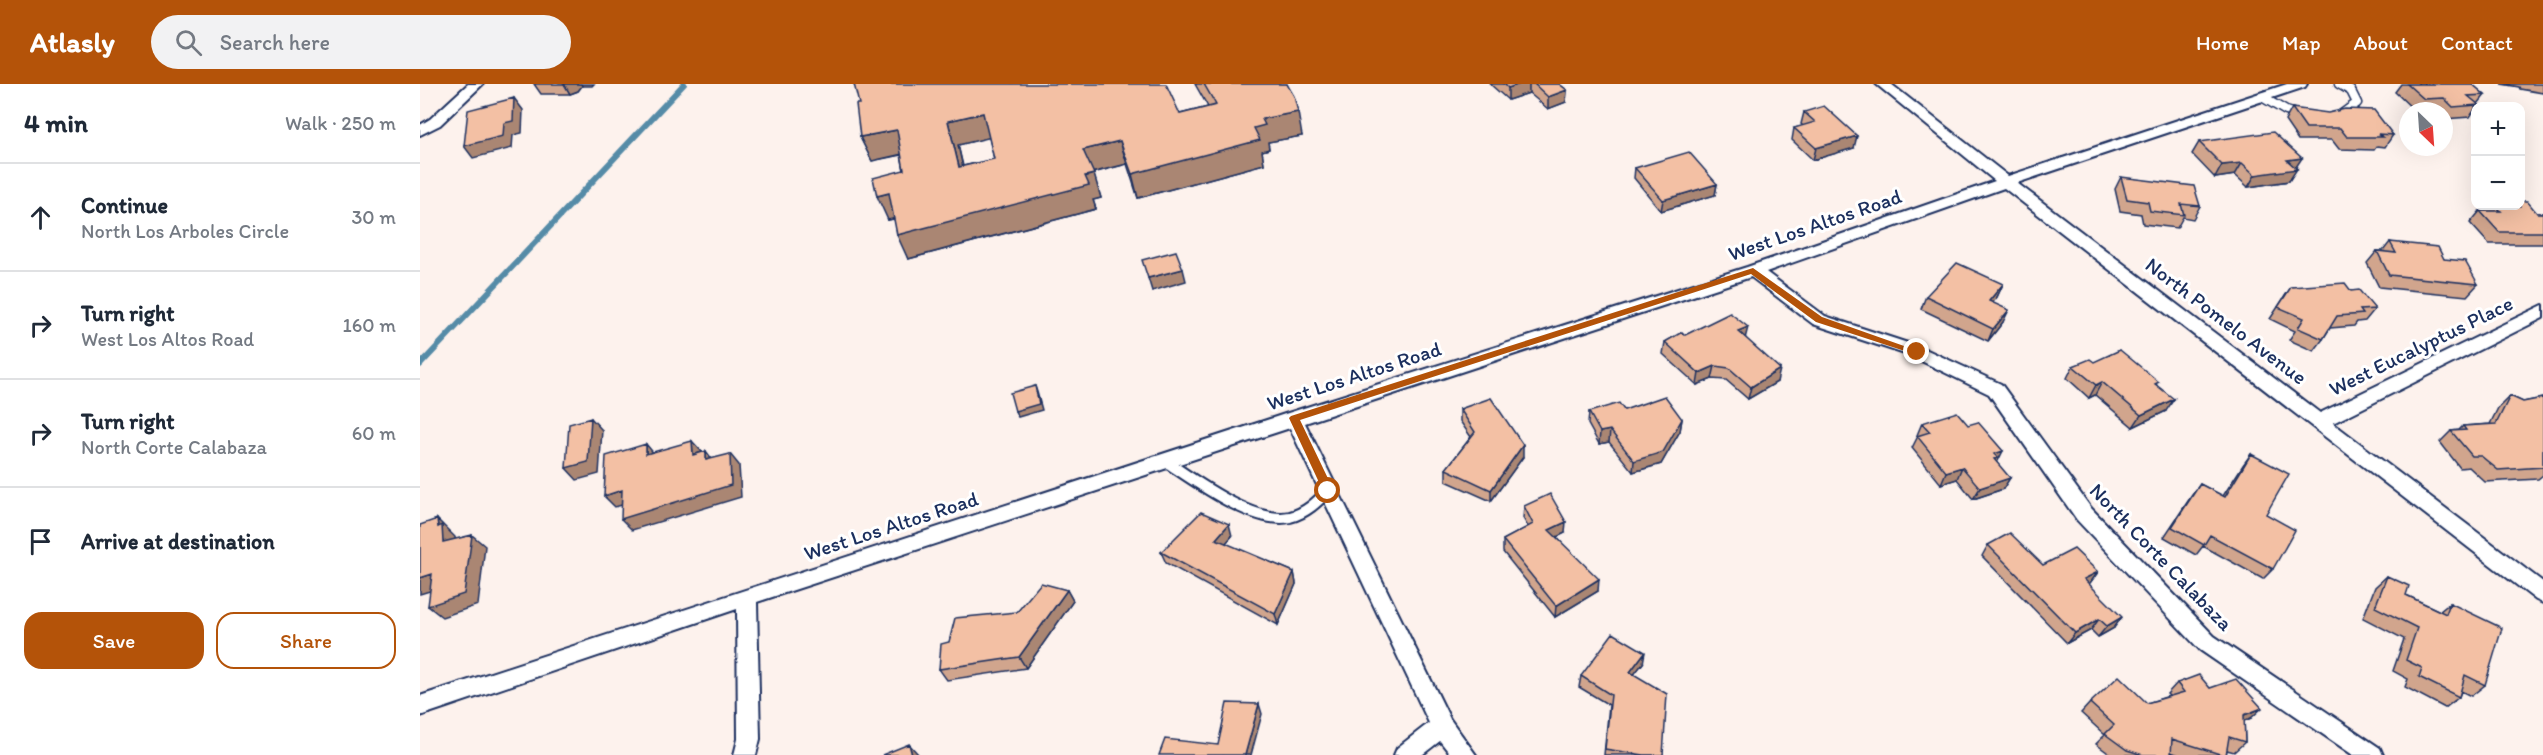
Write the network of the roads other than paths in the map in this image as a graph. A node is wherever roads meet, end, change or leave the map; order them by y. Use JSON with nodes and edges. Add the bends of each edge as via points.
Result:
{"nodes":[{"id":1,"x":476,"y":84,"type":"edge"},
{"id":2,"x":1883,"y":84,"type":"edge"},
{"id":3,"x":2300,"y":84,"type":"edge"},
{"id":4,"x":2339,"y":84,"type":"edge"},
{"id":5,"x":2262,"y":97,"type":"junction"},
{"id":6,"x":2307,"y":117,"type":"edge"},
{"id":7,"x":2328,"y":118,"type":"edge"},
{"id":8,"x":420,"y":131,"type":"edge"},
{"id":9,"x":2006,"y":182,"type":"junction"},
{"id":10,"x":1753,"y":271,"type":"junction"},
{"id":11,"x":2543,"y":311,"type":"edge"},
{"id":12,"x":1294,"y":418,"type":"junction"},
{"id":13,"x":2320,"y":421,"type":"junction"},
{"id":14,"x":1165,"y":461,"type":"junction"},
{"id":15,"x":1328,"y":491,"type":"junction"},
{"id":16,"x":2543,"y":594,"type":"edge"},
{"id":17,"x":747,"y":597,"type":"junction"},
{"id":18,"x":420,"y":706,"type":"edge"},
{"id":19,"x":1442,"y":726,"type":"junction"},
{"id":20,"x":745,"y":755,"type":"edge"},
{"id":21,"x":1405,"y":755,"type":"edge"},
{"id":22,"x":1465,"y":755,"type":"edge"},
{"id":23,"x":2372,"y":755,"type":"edge"}],
"edges":[{"from":1,"to":8,"type":"street"},
{"from":2,"to":9,"type":"street","name":"North Pomelo Avenue"},
{"from":3,"to":5,"type":"street","name":"West Los Altos Road"},
{"from":4,"to":7,"type":"lane","via":[[2351,91],[2357,103],[2340,116]]},
{"from":5,"to":6,"type":"lane","via":[[2286,111]]},
{"from":5,"to":9,"type":"street","name":"West Los Altos Road"},
{"from":9,"to":10,"type":"street","name":"West Los Altos Road"},
{"from":9,"to":13,"type":"street","name":"North Pomelo Avenue"},
{"from":10,"to":12,"type":"street","name":"West Los Altos Road"},
{"from":10,"to":23,"type":"street","name":"North Corte Calabaza","via":[[1819,320],[1917,352],[1995,389],[2084,514],[2207,643]]},
{"from":11,"to":13,"type":"street","name":"West Eucalyptus Place"},
{"from":12,"to":14,"type":"street","name":"West Los Altos Road"},
{"from":12,"to":15,"type":"street"},
{"from":13,"to":16,"type":"street","name":"North Pomelo Avenue"},
{"from":14,"to":15,"type":"lane","via":[[1206,488],[1280,518],[1308,510]]},
{"from":14,"to":17,"type":"street","name":"West Los Altos Road"},
{"from":15,"to":19,"type":"street"},
{"from":17,"to":18,"type":"street","name":"West Los Altos Road"},
{"from":17,"to":20,"type":"street","via":[[749,739]]},
{"from":19,"to":21,"type":"street"},
{"from":19,"to":22,"type":"street"}]}
